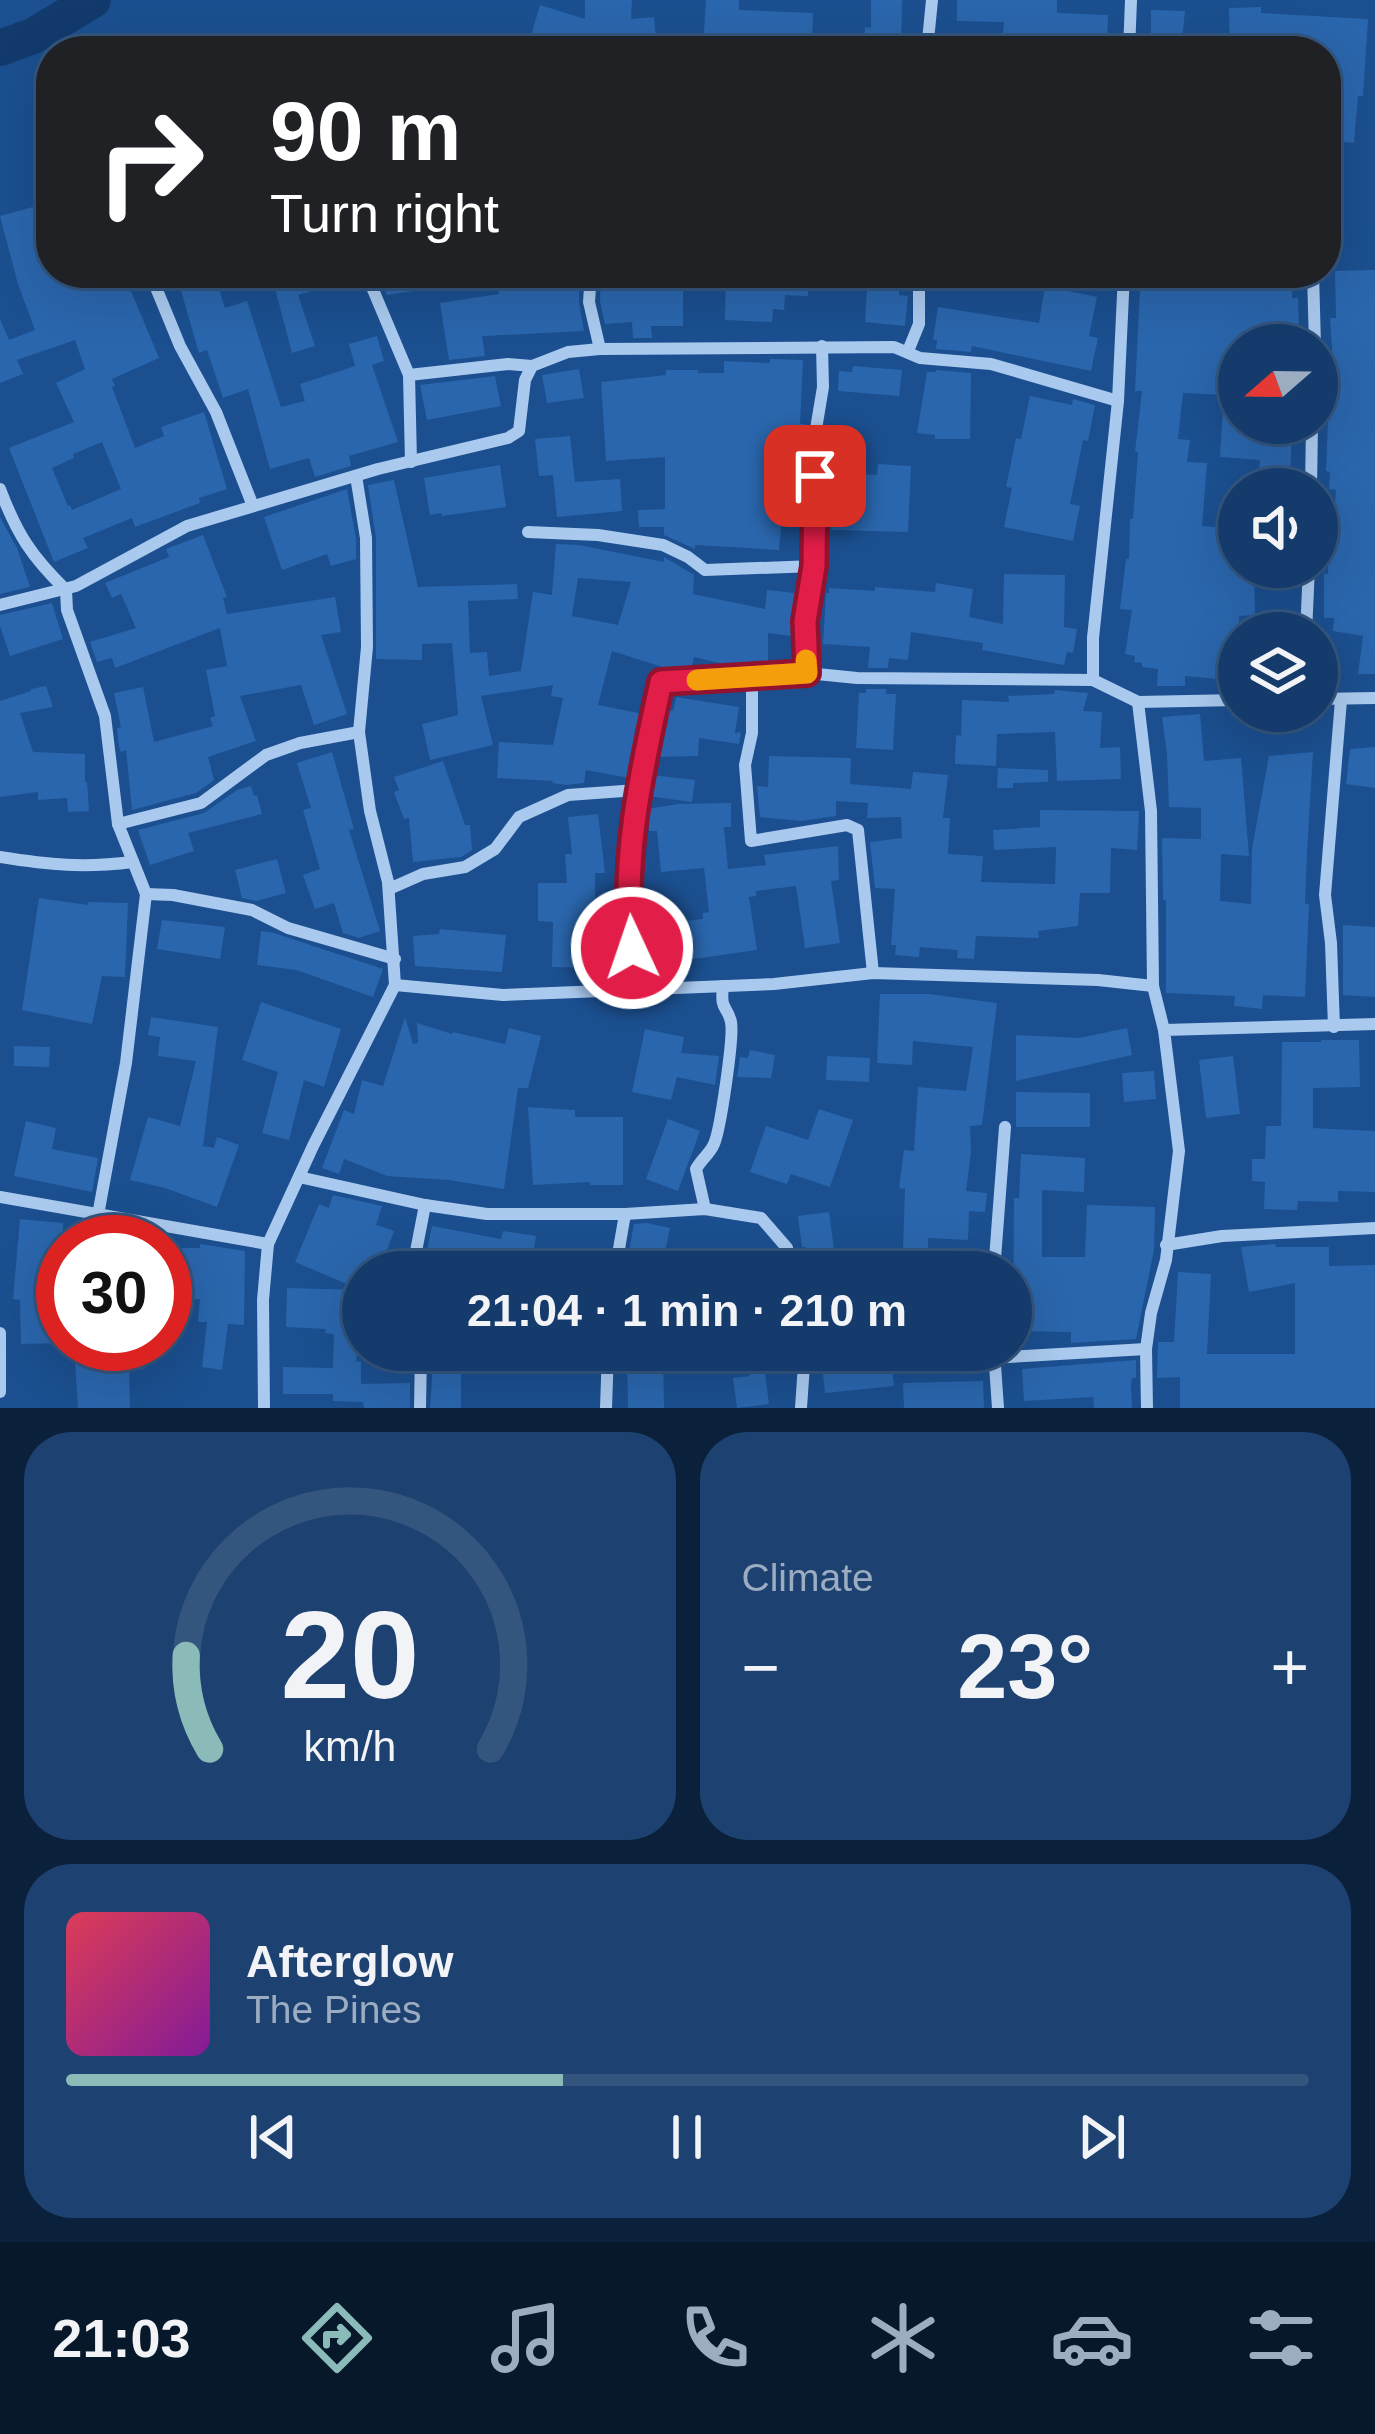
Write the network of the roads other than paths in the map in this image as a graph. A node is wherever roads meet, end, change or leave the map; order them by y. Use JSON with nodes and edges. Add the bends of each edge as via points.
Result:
{"nodes":[{"id":1,"x":932,"y":0,"type":"edge"},
{"id":2,"x":1131,"y":0,"type":"edge"},
{"id":3,"x":928,"y":36,"type":"edge"},
{"id":4,"x":1130,"y":36,"type":"edge"},
{"id":5,"x":156,"y":288,"type":"edge"},
{"id":6,"x":372,"y":288,"type":"edge"},
{"id":7,"x":590,"y":288,"type":"edge"},
{"id":8,"x":919,"y":288,"type":"edge"},
{"id":9,"x":1123,"y":288,"type":"edge"},
{"id":10,"x":1313,"y":288,"type":"edge"},
{"id":11,"x":1314,"y":324,"type":"edge"},
{"id":12,"x":822,"y":346,"type":"junction"},
{"id":13,"x":600,"y":349,"type":"junction"},
{"id":14,"x":908,"y":351,"type":"junction"},
{"id":15,"x":532,"y":366,"type":"junction"},
{"id":16,"x":409,"y":375,"type":"junction"},
{"id":17,"x":1118,"y":401,"type":"junction"},
{"id":18,"x":411,"y":462,"type":"junction"},
{"id":19,"x":356,"y":476,"type":"junction"},
{"id":20,"x":0,"y":489,"type":"edge"},
{"id":21,"x":253,"y":506,"type":"junction"},
{"id":22,"x":528,"y":532,"type":"dead end"},
{"id":23,"x":814,"y":566,"type":"junction"},
{"id":24,"x":66,"y":590,"type":"junction"},
{"id":25,"x":0,"y":605,"type":"edge"},
{"id":26,"x":807,"y":673,"type":"junction"},
{"id":27,"x":752,"y":678,"type":"junction"},
{"id":28,"x":1093,"y":680,"type":"junction"},
{"id":29,"x":1375,"y":698,"type":"edge"},
{"id":30,"x":1218,"y":700,"type":"edge"},
{"id":31,"x":1338,"y":700,"type":"edge"},
{"id":32,"x":1341,"y":700,"type":"junction"},
{"id":33,"x":1138,"y":702,"type":"junction"},
{"id":34,"x":359,"y":733,"type":"junction"},
{"id":35,"x":638,"y":790,"type":"junction"},
{"id":36,"x":118,"y":824,"type":"junction"},
{"id":37,"x":0,"y":857,"type":"edge"},
{"id":38,"x":133,"y":862,"type":"junction"},
{"id":39,"x":389,"y":889,"type":"junction"},
{"id":40,"x":146,"y":894,"type":"junction"},
{"id":41,"x":395,"y":958,"type":"junction"},
{"id":42,"x":873,"y":973,"type":"junction"},
{"id":43,"x":395,"y":986,"type":"junction"},
{"id":44,"x":723,"y":986,"type":"junction"},
{"id":45,"x":1153,"y":986,"type":"junction"},
{"id":46,"x":638,"y":988,"type":"junction"},
{"id":47,"x":1375,"y":1024,"type":"edge"},
{"id":48,"x":1334,"y":1027,"type":"junction"},
{"id":49,"x":1165,"y":1030,"type":"junction"},
{"id":50,"x":1005,"y":1127,"type":"dead end"},
{"id":51,"x":299,"y":1177,"type":"junction"},
{"id":52,"x":0,"y":1197,"type":"edge"},
{"id":53,"x":425,"y":1205,"type":"junction"},
{"id":54,"x":705,"y":1209,"type":"junction"},
{"id":55,"x":625,"y":1214,"type":"junction"},
{"id":56,"x":98,"y":1215,"type":"joint"},
{"id":57,"x":1375,"y":1228,"type":"edge"},
{"id":58,"x":192,"y":1231,"type":"edge"},
{"id":59,"x":268,"y":1244,"type":"junction"},
{"id":60,"x":1166,"y":1245,"type":"junction"},
{"id":61,"x":416,"y":1251,"type":"edge"},
{"id":62,"x":619,"y":1251,"type":"edge"},
{"id":63,"x":788,"y":1251,"type":"edge"},
{"id":64,"x":996,"y":1251,"type":"edge"},
{"id":65,"x":0,"y":1333,"type":"edge"},
{"id":66,"x":1146,"y":1349,"type":"junction"},
{"id":67,"x":1032,"y":1353,"type":"edge"},
{"id":68,"x":421,"y":1371,"type":"edge"},
{"id":69,"x":607,"y":1371,"type":"edge"},
{"id":70,"x":804,"y":1371,"type":"edge"},
{"id":71,"x":995,"y":1371,"type":"edge"},
{"id":72,"x":0,"y":1392,"type":"edge"},
{"id":73,"x":264,"y":1408,"type":"edge"},
{"id":74,"x":420,"y":1408,"type":"edge"},
{"id":75,"x":606,"y":1408,"type":"edge"},
{"id":76,"x":801,"y":1408,"type":"edge"},
{"id":77,"x":998,"y":1408,"type":"edge"},
{"id":78,"x":1147,"y":1408,"type":"edge"}],
"edges":[{"from":1,"to":3,"type":"street"},
{"from":2,"to":4,"type":"street"},
{"from":5,"to":21,"type":"street"},
{"from":6,"to":16,"type":"street"},
{"from":7,"to":13,"type":"street"},
{"from":8,"to":14,"type":"street","via":[[919,324]]},
{"from":9,"to":17,"type":"street"},
{"from":10,"to":11,"type":"street"},
{"from":12,"to":13,"type":"street"},
{"from":12,"to":14,"type":"street"},
{"from":12,"to":23,"type":"street"},
{"from":13,"to":15,"type":"street"},
{"from":14,"to":17,"type":"street","via":[[991,364]]},
{"from":15,"to":16,"type":"street"},
{"from":15,"to":18,"type":"street","via":[[519,430]]},
{"from":16,"to":18,"type":"street"},
{"from":17,"to":28,"type":"street"},
{"from":18,"to":19,"type":"street"},
{"from":19,"to":21,"type":"street"},
{"from":19,"to":34,"type":"street","via":[[366,538]]},
{"from":20,"to":24,"type":"street","via":[[16,532]]},
{"from":21,"to":24,"type":"street","via":[[187,526]]},
{"from":22,"to":23,"type":"street","via":[[663,545],[705,570]]},
{"from":23,"to":26,"type":"street"},
{"from":24,"to":25,"type":"street"},
{"from":24,"to":36,"type":"street","via":[[104,716]]},
{"from":26,"to":27,"type":"street"},
{"from":26,"to":28,"type":"street"},
{"from":27,"to":35,"type":"street","via":[[661,682]]},
{"from":27,"to":42,"type":"street","via":[[745,765],[751,841],[847,825],[858,830]]},
{"from":28,"to":33,"type":"street"},
{"from":29,"to":32,"type":"street"},
{"from":30,"to":33,"type":"street"},
{"from":31,"to":32,"type":"street"},
{"from":32,"to":48,"type":"street","via":[[1325,895]]},
{"from":33,"to":45,"type":"street","via":[[1151,811]]},
{"from":34,"to":36,"type":"street","via":[[266,755],[201,803]]},
{"from":34,"to":39,"type":"street"},
{"from":35,"to":39,"type":"street","via":[[568,795],[519,817],[495,849],[465,867]]},
{"from":35,"to":46,"type":"street","via":[[627,908]]},
{"from":36,"to":38,"type":"street"},
{"from":37,"to":38,"type":"street","via":[[63,867]]},
{"from":38,"to":40,"type":"street"},
{"from":39,"to":41,"type":"street"},
{"from":40,"to":41,"type":"street","via":[[252,910]]},
{"from":40,"to":56,"type":"street"},
{"from":41,"to":43,"type":"street"},
{"from":42,"to":44,"type":"street"},
{"from":42,"to":45,"type":"street"},
{"from":43,"to":46,"type":"street","via":[[503,995]]},
{"from":43,"to":51,"type":"street"},
{"from":44,"to":46,"type":"street"},
{"from":44,"to":54,"type":"street","via":[[731,1021],[728,1074],[714,1145],[696,1168]]},
{"from":45,"to":49,"type":"street"},
{"from":47,"to":48,"type":"street"},
{"from":48,"to":49,"type":"street"},
{"from":49,"to":60,"type":"street","via":[[1179,1151]]},
{"from":50,"to":64,"type":"street"},
{"from":51,"to":53,"type":"street"},
{"from":51,"to":59,"type":"street"},
{"from":52,"to":56,"type":"street"},
{"from":53,"to":55,"type":"street","via":[[488,1214]]},
{"from":53,"to":61,"type":"street"},
{"from":54,"to":55,"type":"street"},
{"from":54,"to":63,"type":"street","via":[[761,1218]]},
{"from":55,"to":62,"type":"street"},
{"from":57,"to":60,"type":"street"},
{"from":58,"to":59,"type":"street"},
{"from":59,"to":73,"type":"street"},
{"from":60,"to":66,"type":"street"},
{"from":65,"to":72,"type":"street"},
{"from":66,"to":67,"type":"street"},
{"from":66,"to":78,"type":"street"},
{"from":68,"to":74,"type":"street"},
{"from":69,"to":75,"type":"street"},
{"from":70,"to":76,"type":"street"},
{"from":71,"to":77,"type":"street"}]}
